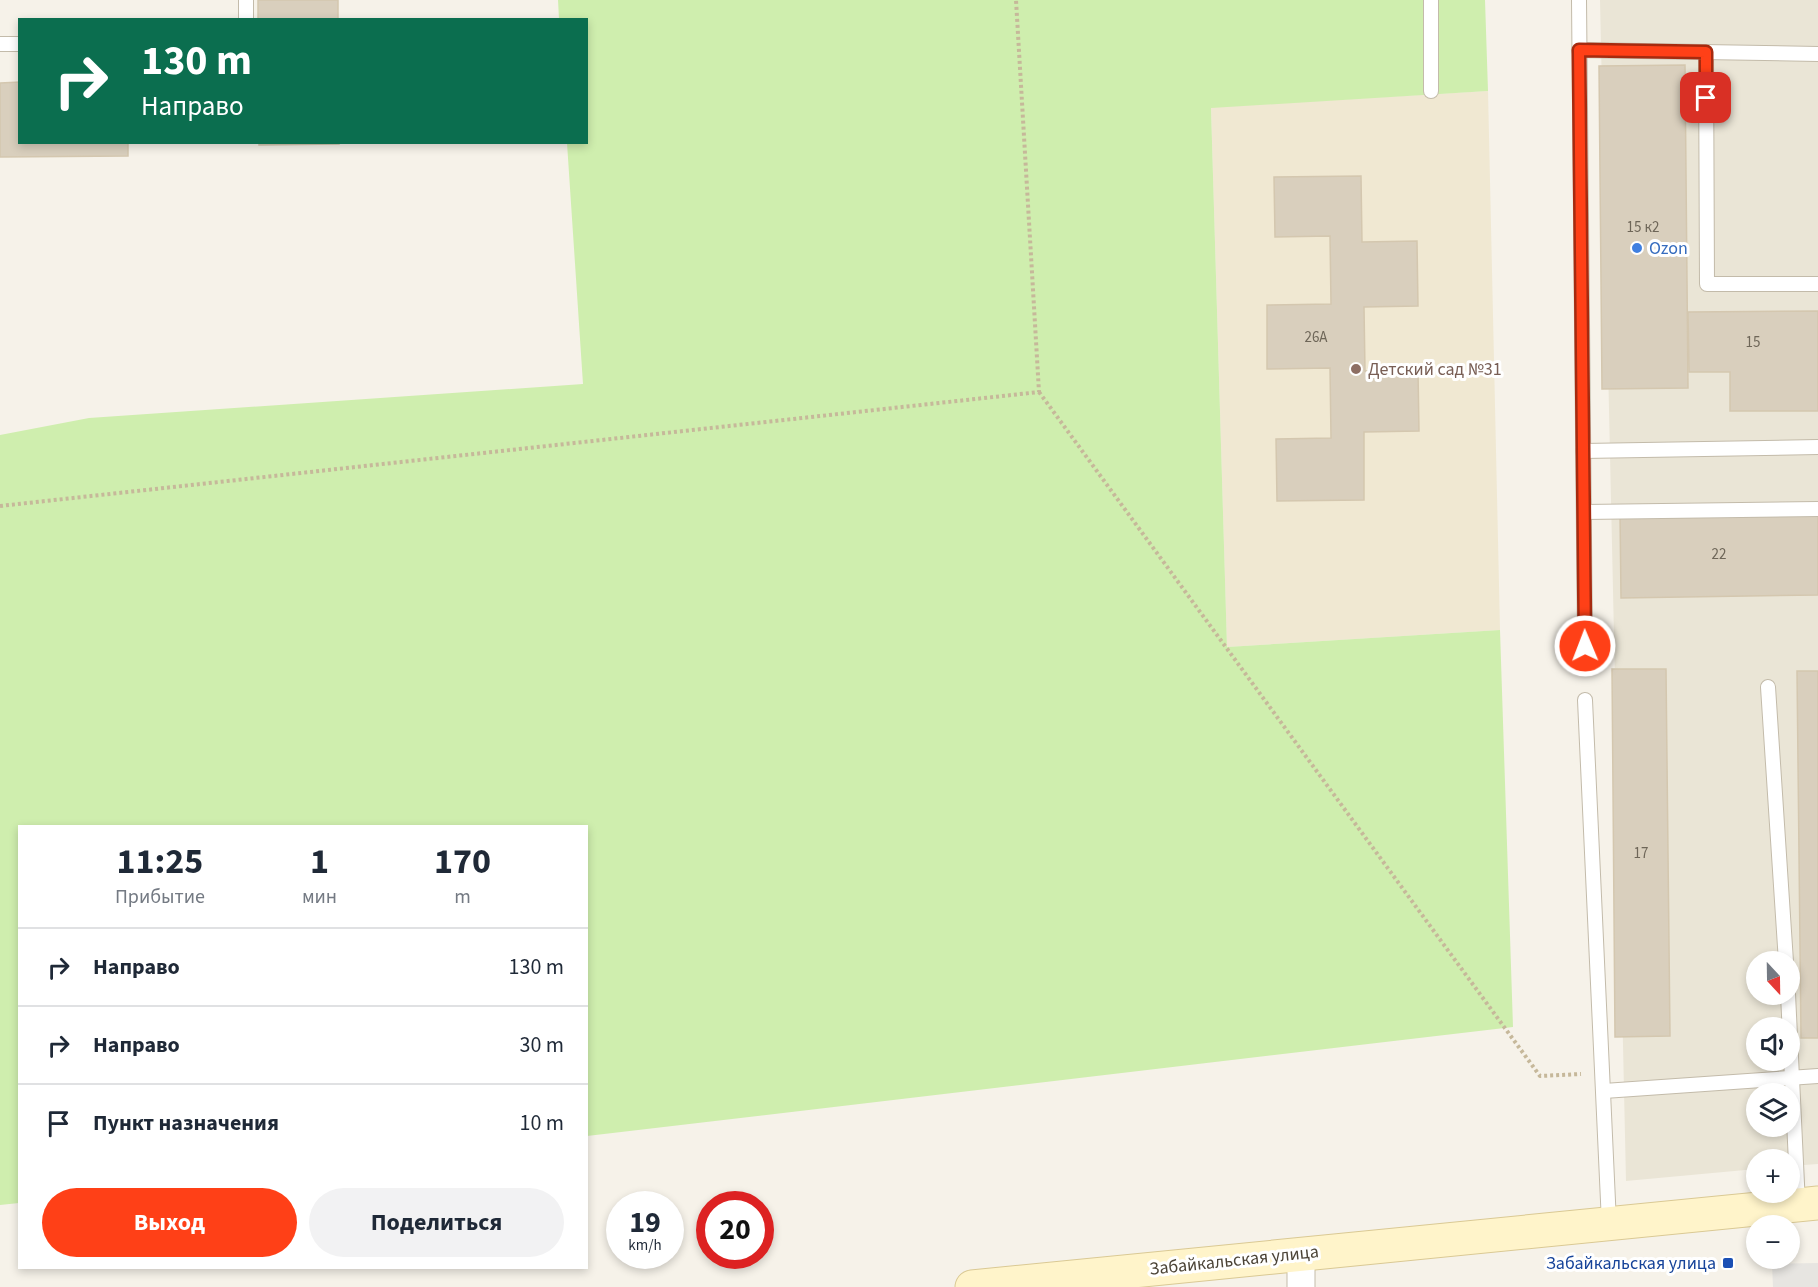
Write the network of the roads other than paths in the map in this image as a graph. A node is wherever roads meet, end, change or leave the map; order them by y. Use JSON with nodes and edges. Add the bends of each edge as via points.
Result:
{"nodes":[{"id":1,"x":246,"y":0,"type":"edge"},
{"id":2,"x":1431,"y":0,"type":"edge"},
{"id":3,"x":1579,"y":0,"type":"edge"},
{"id":4,"x":246,"y":18,"type":"edge"},
{"id":5,"x":0,"y":44,"type":"edge"},
{"id":6,"x":18,"y":44,"type":"edge"},
{"id":7,"x":1579,"y":50,"type":"junction"},
{"id":8,"x":1706,"y":52,"type":"junction"},
{"id":9,"x":1818,"y":54,"type":"edge"},
{"id":10,"x":1431,"y":91,"type":"dead end"},
{"id":11,"x":1818,"y":284,"type":"edge"},
{"id":12,"x":1818,"y":447,"type":"edge"},
{"id":13,"x":1583,"y":451,"type":"junction"},
{"id":14,"x":1818,"y":509,"type":"edge"},
{"id":15,"x":1584,"y":512,"type":"junction"},
{"id":16,"x":1585,"y":646,"type":"dead end"},
{"id":17,"x":1768,"y":687,"type":"dead end"},
{"id":18,"x":1585,"y":700,"type":"dead end"},
{"id":19,"x":1785,"y":951,"type":"edge"},
{"id":20,"x":1789,"y":1005,"type":"edge"},
{"id":21,"x":1818,"y":1076,"type":"edge"},
{"id":22,"x":1793,"y":1077,"type":"junction"},
{"id":23,"x":1604,"y":1091,"type":"junction"},
{"id":24,"x":1808,"y":1204,"type":"edge"},
{"id":25,"x":1609,"y":1223,"type":"junction"},
{"id":26,"x":1301,"y":1253,"type":"junction"},
{"id":27,"x":972,"y":1287,"type":"edge"},
{"id":28,"x":1301,"y":1287,"type":"edge"}],
"edges":[{"from":1,"to":4,"type":"lane"},
{"from":2,"to":10,"type":"lane"},
{"from":3,"to":7,"type":"lane"},
{"from":5,"to":6,"type":"lane"},
{"from":7,"to":8,"type":"lane"},
{"from":7,"to":13,"type":"lane"},
{"from":8,"to":9,"type":"lane"},
{"from":8,"to":11,"type":"lane","via":[[1707,284]]},
{"from":12,"to":13,"type":"lane"},
{"from":13,"to":15,"type":"lane"},
{"from":14,"to":15,"type":"lane"},
{"from":15,"to":16,"type":"lane"},
{"from":17,"to":19,"type":"lane"},
{"from":18,"to":23,"type":"lane"},
{"from":20,"to":22,"type":"lane"},
{"from":21,"to":22,"type":"lane"},
{"from":22,"to":23,"type":"lane"},
{"from":22,"to":24,"type":"lane"},
{"from":23,"to":25,"type":"lane"},
{"from":24,"to":25,"type":"street","name":"Забайкальская улица"},
{"from":25,"to":26,"type":"street","name":"Забайкальская улица"},
{"from":26,"to":27,"type":"street","name":"Забайкальская улица"},
{"from":26,"to":28,"type":"street"}]}
